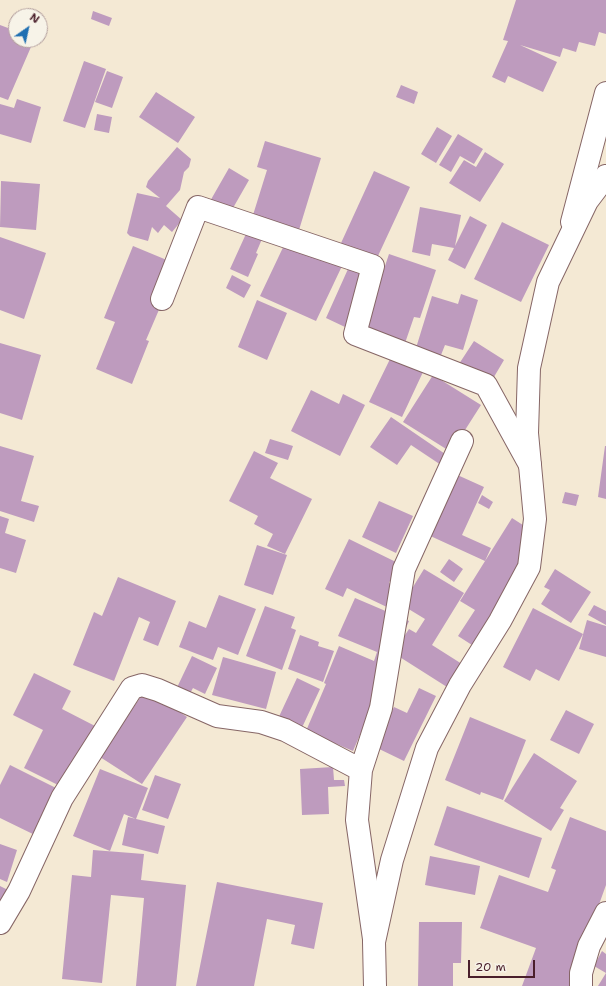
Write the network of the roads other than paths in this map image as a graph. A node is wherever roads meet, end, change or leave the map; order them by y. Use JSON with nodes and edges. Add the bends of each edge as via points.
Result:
{"nodes":[{"id":1,"x":606,"y":93,"type":"edge"},
{"id":2,"x":606,"y":176,"type":"edge"},
{"id":3,"x":566,"y":245,"type":"junction"},
{"id":4,"x":162,"y":299,"type":"dead end"},
{"id":5,"x":462,"y":441,"type":"dead end"},
{"id":6,"x":530,"y":465,"type":"junction"},
{"id":7,"x":361,"y":770,"type":"junction"},
{"id":8,"x":606,"y":913,"type":"edge"},
{"id":9,"x":0,"y":924,"type":"edge"},
{"id":10,"x":374,"y":942,"type":"junction"},
{"id":11,"x":375,"y":986,"type":"edge"},
{"id":12,"x":581,"y":986,"type":"edge"}],
"edges":[{"from":1,"to":3,"type":"street"},
{"from":2,"to":3,"type":"street","via":[[587,201]]},
{"from":3,"to":6,"type":"street","via":[[548,282],[529,368],[527,433]]},
{"from":4,"to":6,"type":"street","via":[[198,207],[373,266],[355,334],[486,385]]},
{"from":5,"to":7,"type":"street","via":[[404,569],[381,708]]},
{"from":6,"to":10,"type":"street","via":[[535,519],[529,567],[500,621],[460,685],[427,748],[392,860]]},
{"from":7,"to":9,"type":"street","via":[[285,730],[261,722],[217,716],[142,685],[132,688],[62,798],[19,891]]},
{"from":7,"to":10,"type":"street","via":[[357,820]]},
{"from":8,"to":12,"type":"street","via":[[589,946],[581,973]]},
{"from":10,"to":11,"type":"street"}]}
